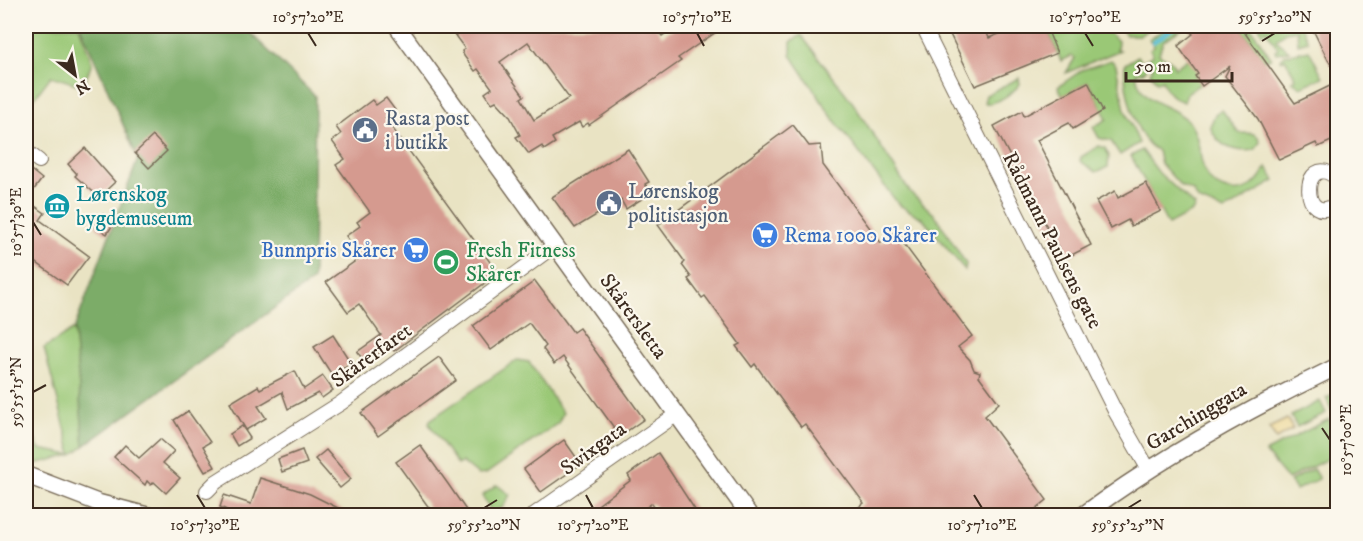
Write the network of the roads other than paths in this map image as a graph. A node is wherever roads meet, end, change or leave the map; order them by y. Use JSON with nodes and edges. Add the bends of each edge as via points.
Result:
{"nodes":[{"id":1,"x":397,"y":26,"type":"edge"},
{"id":2,"x":923,"y":26,"type":"edge"},
{"id":3,"x":26,"y":151,"type":"edge"},
{"id":4,"x":39,"y":161,"type":"dead end"},
{"id":5,"x":1338,"y":178,"type":"edge"},
{"id":6,"x":1338,"y":202,"type":"edge"},
{"id":7,"x":555,"y":245,"type":"junction"},
{"id":8,"x":1338,"y":366,"type":"edge"},
{"id":9,"x":677,"y":414,"type":"junction"},
{"id":10,"x":1149,"y":470,"type":"junction"},
{"id":11,"x":26,"y":475,"type":"edge"},
{"id":12,"x":207,"y":491,"type":"dead end"},
{"id":13,"x":149,"y":516,"type":"edge"},
{"id":14,"x":532,"y":516,"type":"edge"},
{"id":15,"x":750,"y":516,"type":"edge"},
{"id":16,"x":1082,"y":516,"type":"edge"}],
"edges":[{"from":1,"to":7,"type":"street","name":"Skårersletta"},
{"from":2,"to":10,"type":"street","name":"Rådmann Paulsens gate","via":[[1115,411]]},
{"from":3,"to":4,"type":"street"},
{"from":5,"to":6,"type":"street","via":[[1320,173],[1311,179],[1307,190],[1310,200],[1319,207]]},
{"from":7,"to":9,"type":"street","name":"Skårersletta"},
{"from":7,"to":12,"type":"street","name":"Skårerfaret","via":[[341,403]]},
{"from":8,"to":10,"type":"street","name":"Garchinggata","via":[[1275,396]]},
{"from":9,"to":14,"type":"street","name":"Swixgata"},
{"from":9,"to":15,"type":"street","name":"Skårersletta"},
{"from":10,"to":16,"type":"street","name":"Garchinggata"},
{"from":11,"to":13,"type":"street","via":[[99,503]]}]}
